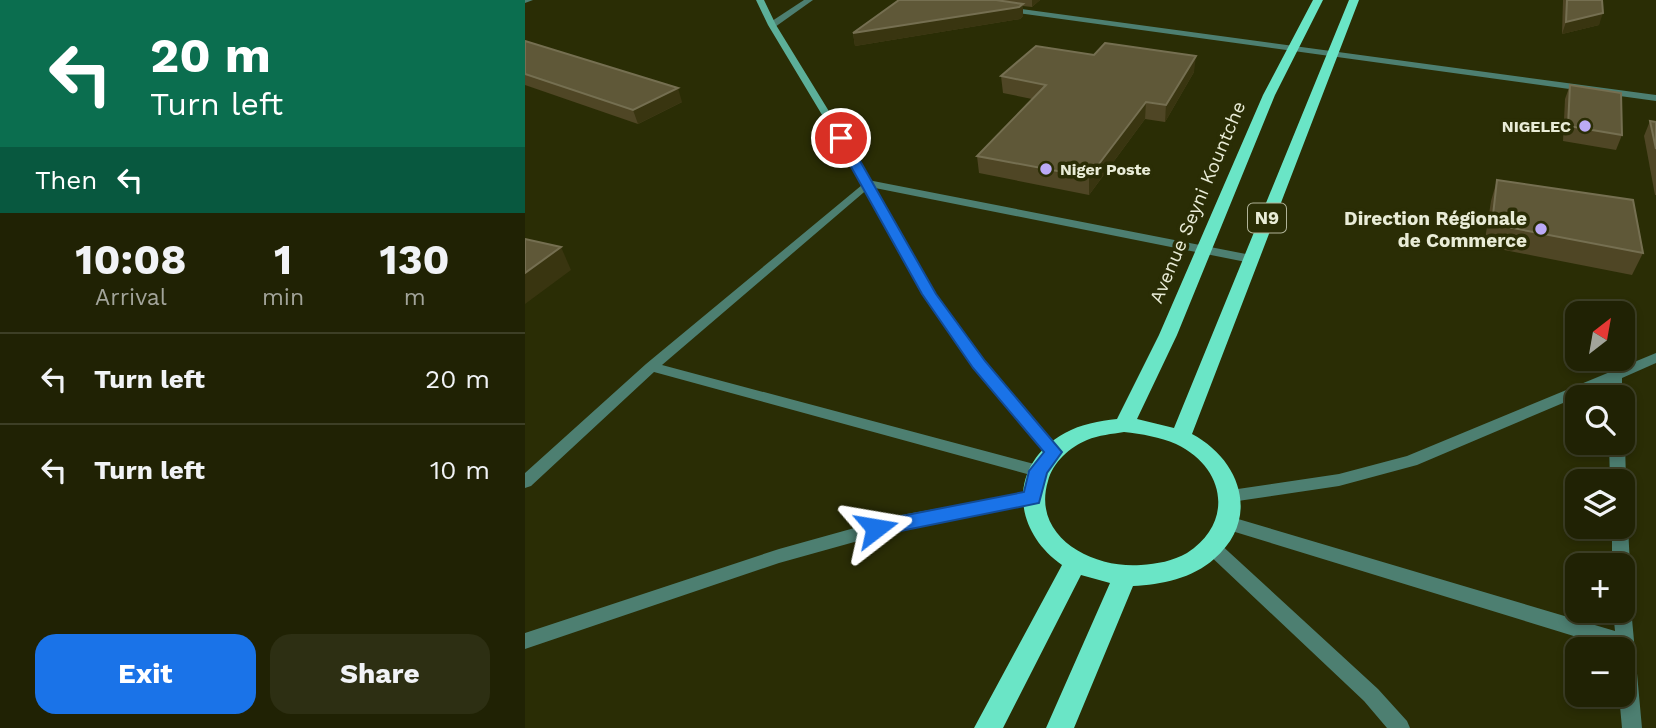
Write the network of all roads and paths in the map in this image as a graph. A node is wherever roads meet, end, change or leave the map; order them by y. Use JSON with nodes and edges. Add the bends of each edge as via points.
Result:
{"nodes":[{"id":1,"x":760,"y":0,"type":"edge"},
{"id":2,"x":809,"y":0,"type":"edge"},
{"id":3,"x":1318,"y":0,"type":"edge"},
{"id":4,"x":1354,"y":0,"type":"edge"},
{"id":5,"x":998,"y":7,"type":"edge"},
{"id":6,"x":772,"y":25,"type":"junction"},
{"id":7,"x":1293,"y":48,"type":"junction"},
{"id":8,"x":1331,"y":53,"type":"junction"},
{"id":9,"x":1656,"y":98,"type":"edge"},
{"id":10,"x":868,"y":183,"type":"junction"},
{"id":11,"x":1203,"y":250,"type":"junction"},
{"id":12,"x":1251,"y":259,"type":"junction"},
{"id":13,"x":1656,"y":358,"type":"edge"},
{"id":14,"x":651,"y":367,"type":"junction"},
{"id":15,"x":1615,"y":374,"type":"junction"},
{"id":16,"x":1615,"y":385,"type":"edge"},
{"id":17,"x":1124,"y":425,"type":"junction"},
{"id":18,"x":1181,"y":437,"type":"junction"},
{"id":19,"x":1054,"y":452,"type":"junction"},
{"id":20,"x":1038,"y":471,"type":"junction"},
{"id":21,"x":525,"y":482,"type":"edge"},
{"id":22,"x":1231,"y":496,"type":"junction"},
{"id":23,"x":1032,"y":498,"type":"junction"},
{"id":24,"x":1227,"y":523,"type":"junction"},
{"id":25,"x":1212,"y":547,"type":"junction"},
{"id":26,"x":1076,"y":562,"type":"junction"},
{"id":27,"x":1125,"y":576,"type":"junction"},
{"id":28,"x":1606,"y":637,"type":"edge"},
{"id":29,"x":525,"y":641,"type":"edge"},
{"id":30,"x":1630,"y":707,"type":"edge"},
{"id":31,"x":988,"y":728,"type":"edge"},
{"id":32,"x":1060,"y":728,"type":"edge"},
{"id":33,"x":1400,"y":728,"type":"edge"},
{"id":34,"x":1632,"y":728,"type":"edge"}],
"edges":[{"from":1,"to":6,"type":"main road"},
{"from":2,"to":6,"type":"street"},
{"from":3,"to":7,"type":"highway","name":"Avenue Seyni Kountche","number":"N9"},
{"from":4,"to":8,"type":"highway","number":"N9"},
{"from":5,"to":7,"type":"street"},
{"from":6,"to":10,"type":"main road"},
{"from":7,"to":8,"type":"street"},
{"from":7,"to":11,"type":"highway","name":"Avenue Seyni Kountche","number":"N9"},
{"from":8,"to":9,"type":"street"},
{"from":8,"to":12,"type":"highway","number":"N9"},
{"from":10,"to":11,"type":"street"},
{"from":10,"to":14,"type":"street"},
{"from":10,"to":19,"type":"main road","via":[[929,294],[979,364]]},
{"from":11,"to":12,"type":"street"},
{"from":11,"to":17,"type":"highway","name":"Avenue Seyni Kountche","number":"N9"},
{"from":12,"to":18,"type":"highway","number":"N9"},
{"from":13,"to":15,"type":"street"},
{"from":14,"to":20,"type":"street"},
{"from":14,"to":21,"type":"street"},
{"from":15,"to":16,"type":"street"},
{"from":15,"to":22,"type":"street","via":[[1411,461],[1339,480]]},
{"from":17,"to":18,"type":"highway"},
{"from":17,"to":19,"type":"highway","via":[[1085,432]]},
{"from":18,"to":22,"type":"highway","via":[[1201,449],[1220,470]]},
{"from":19,"to":20,"type":"highway"},
{"from":20,"to":23,"type":"highway"},
{"from":22,"to":24,"type":"highway"},
{"from":23,"to":26,"type":"highway","via":[[1039,527]]},
{"from":23,"to":29,"type":"street","via":[[901,522],[779,555]]},
{"from":24,"to":25,"type":"highway"},
{"from":24,"to":28,"type":"street"},
{"from":25,"to":27,"type":"highway","via":[[1186,565],[1152,575]]},
{"from":25,"to":33,"type":"street","via":[[1371,695]]},
{"from":26,"to":27,"type":"highway"},
{"from":26,"to":31,"type":"highway"},
{"from":27,"to":32,"type":"highway"},
{"from":30,"to":34,"type":"street"}]}
